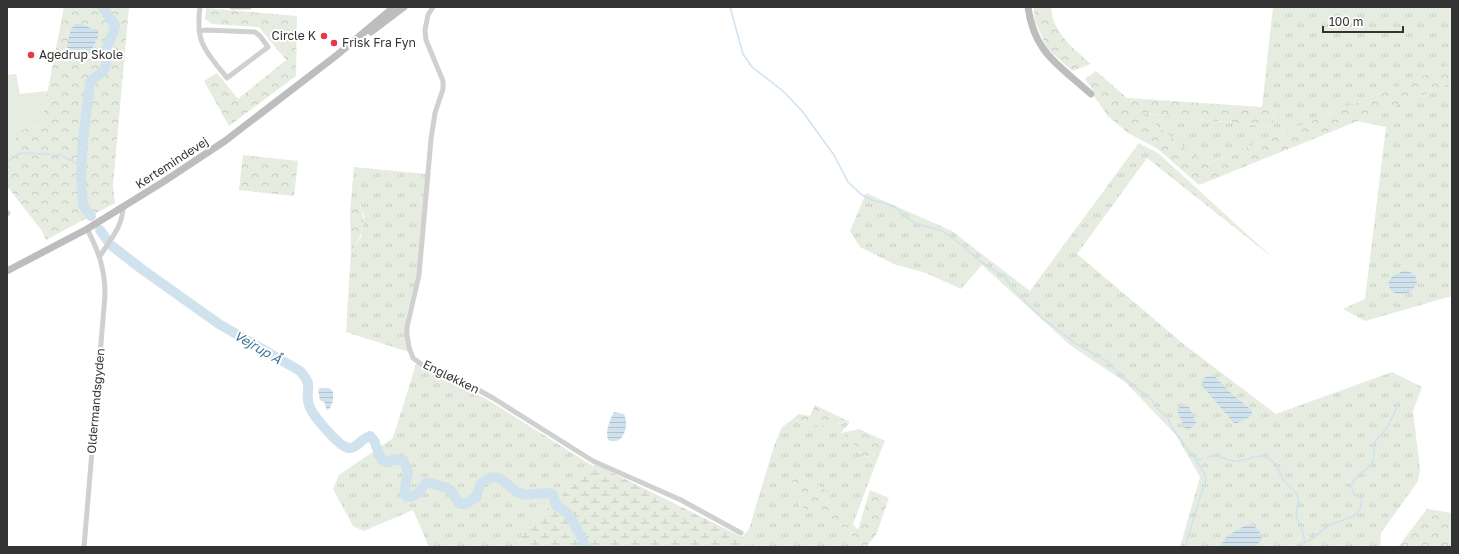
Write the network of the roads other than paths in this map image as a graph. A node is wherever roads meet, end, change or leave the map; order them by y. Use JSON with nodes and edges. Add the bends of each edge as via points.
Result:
{"nodes":[{"id":1,"x":200,"y":7,"type":"edge"},
{"id":2,"x":232,"y":7,"type":"edge"},
{"id":3,"x":249,"y":7,"type":"edge"},
{"id":4,"x":433,"y":7,"type":"edge"},
{"id":5,"x":1028,"y":7,"type":"edge"},
{"id":6,"x":400,"y":8,"type":"edge"},
{"id":7,"x":199,"y":31,"type":"junction"},
{"id":8,"x":1091,"y":94,"type":"dead end"},
{"id":9,"x":123,"y":207,"type":"junction"},
{"id":10,"x":87,"y":229,"type":"junction"},
{"id":11,"x":100,"y":256,"type":"junction"},
{"id":12,"x":7,"y":271,"type":"edge"},
{"id":13,"x":741,"y":533,"type":"dead end"},
{"id":14,"x":84,"y":547,"type":"edge"}],
"edges":[{"from":1,"to":7,"type":"street"},
{"from":2,"to":3,"type":"street"},
{"from":4,"to":13,"type":"street","name":"Engløkken","via":[[428,15],[426,40],[443,81],[443,89],[433,126],[419,275],[406,335],[413,358],[430,369],[464,382],[488,395],[592,461],[681,500]]},
{"from":5,"to":8,"type":"main road","via":[[1031,27],[1046,54]]},
{"from":6,"to":9,"type":"main road","name":"Kertemindevej","via":[[225,141]]},
{"from":7,"to":7,"type":"street","via":[[205,49],[227,78],[268,46],[255,32]]},
{"from":9,"to":10,"type":"main road","name":"Kertemindevej"},
{"from":9,"to":11,"type":"street","via":[[120,225]]},
{"from":10,"to":11,"type":"street","name":"Oldermandsgyden"},
{"from":10,"to":12,"type":"main road","name":"Kertemindevej"},
{"from":11,"to":14,"type":"street","name":"Oldermandsgyden","via":[[105,278],[105,295]]}]}
